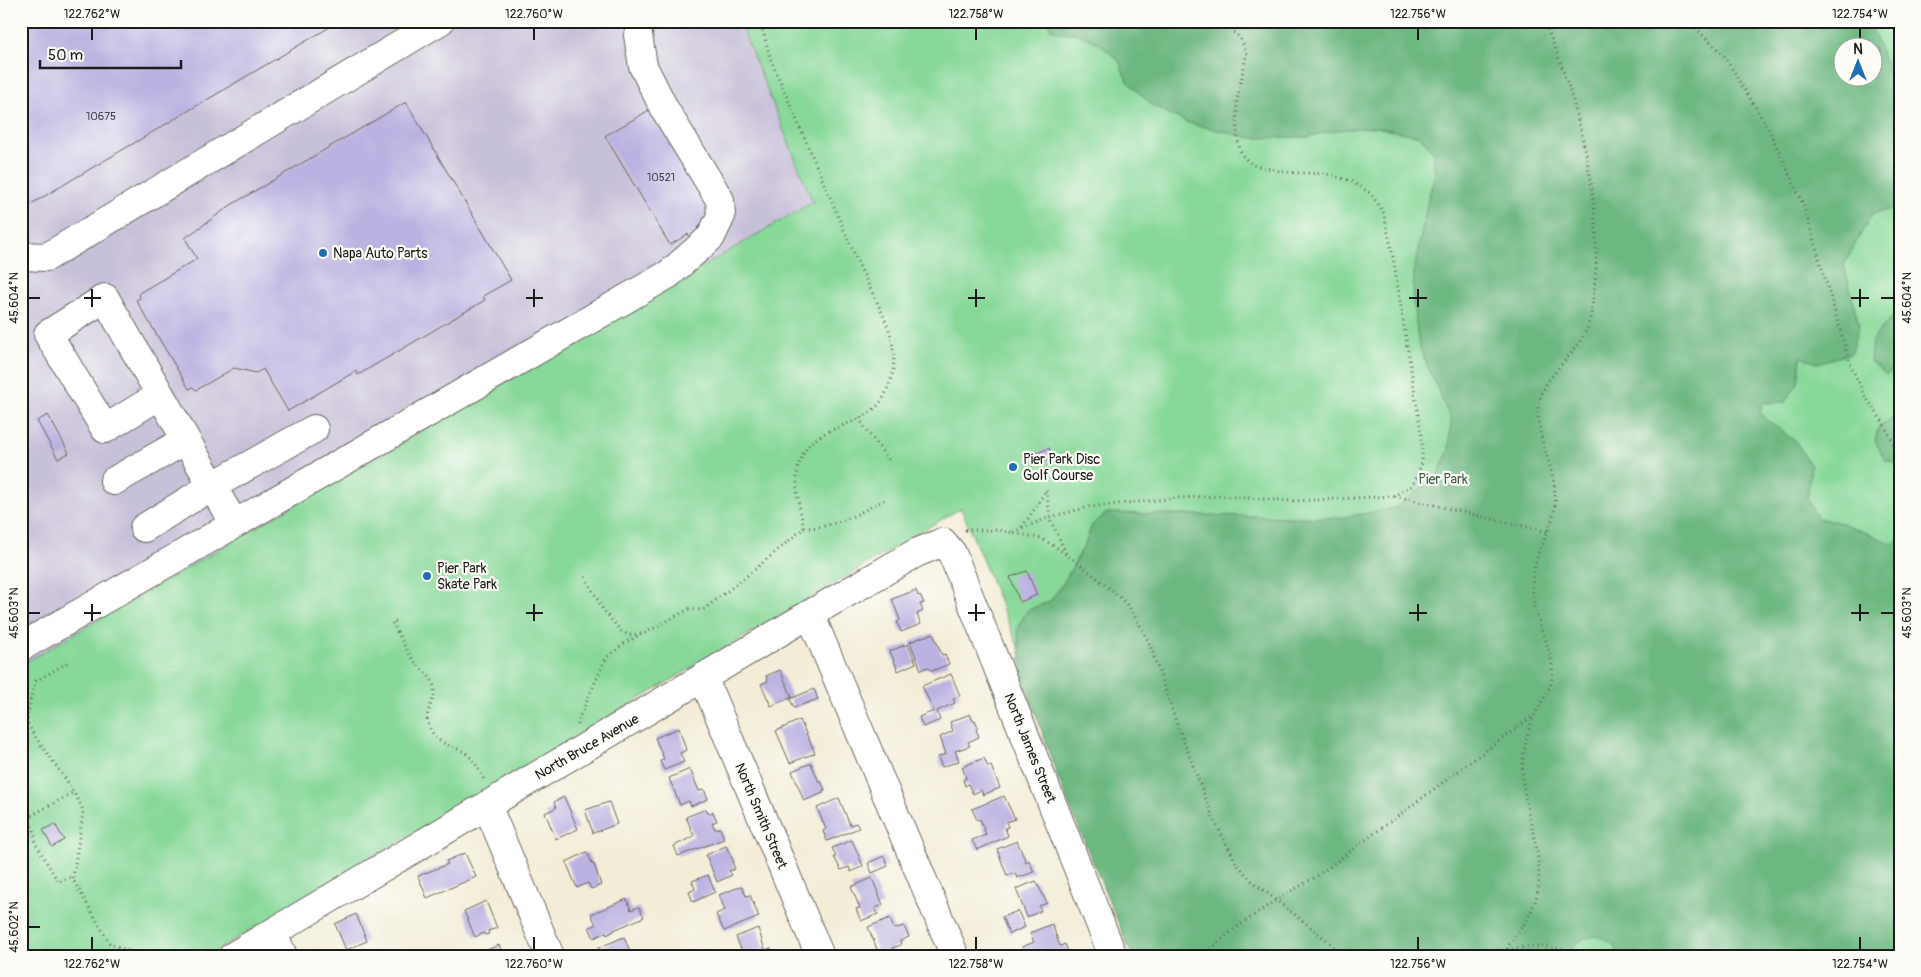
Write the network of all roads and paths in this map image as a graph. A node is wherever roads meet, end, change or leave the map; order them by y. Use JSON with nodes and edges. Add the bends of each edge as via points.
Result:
{"nodes":[{"id":1,"x":440,"y":21,"type":"edge"},
{"id":2,"x":760,"y":21,"type":"edge"},
{"id":3,"x":1222,"y":21,"type":"edge"},
{"id":4,"x":1544,"y":21,"type":"edge"},
{"id":5,"x":1688,"y":21,"type":"edge"},
{"id":6,"x":638,"y":35,"type":"dead end"},
{"id":7,"x":21,"y":256,"type":"edge"},
{"id":8,"x":160,"y":395,"type":"junction"},
{"id":9,"x":859,"y":418,"type":"junction"},
{"id":10,"x":314,"y":429,"type":"dead end"},
{"id":11,"x":186,"y":440,"type":"junction"},
{"id":12,"x":1900,"y":456,"type":"edge"},
{"id":13,"x":889,"y":460,"type":"dead end"},
{"id":14,"x":114,"y":481,"type":"dead end"},
{"id":15,"x":212,"y":486,"type":"junction"},
{"id":16,"x":1394,"y":496,"type":"junction"},
{"id":17,"x":884,"y":500,"type":"dead end"},
{"id":18,"x":1050,"y":517,"type":"junction"},
{"id":19,"x":234,"y":524,"type":"junction"},
{"id":20,"x":1021,"y":527,"type":"junction"},
{"id":21,"x":144,"y":528,"type":"dead end"},
{"id":22,"x":804,"y":528,"type":"junction"},
{"id":23,"x":1013,"y":532,"type":"junction"},
{"id":24,"x":1548,"y":532,"type":"junction"},
{"id":25,"x":954,"y":536,"type":"junction"},
{"id":26,"x":1068,"y":555,"type":"junction"},
{"id":27,"x":584,"y":577,"type":"dead end"},
{"id":28,"x":810,"y":614,"type":"junction"},
{"id":29,"x":396,"y":621,"type":"dead end"},
{"id":30,"x":645,"y":633,"type":"junction"},
{"id":31,"x":21,"y":647,"type":"edge"},
{"id":32,"x":67,"y":663,"type":"dead end"},
{"id":33,"x":702,"y":677,"type":"junction"},
{"id":34,"x":1534,"y":715,"type":"junction"},
{"id":35,"x":29,"y":728,"type":"junction"},
{"id":36,"x":21,"y":733,"type":"edge"},
{"id":37,"x":584,"y":749,"type":"junction"},
{"id":38,"x":74,"y":792,"type":"junction"},
{"id":39,"x":491,"y":802,"type":"junction"},
{"id":40,"x":21,"y":809,"type":"edge"},
{"id":41,"x":27,"y":818,"type":"junction"},
{"id":42,"x":54,"y":876,"type":"junction"},
{"id":43,"x":73,"y":876,"type":"junction"},
{"id":44,"x":48,"y":879,"type":"dead end"},
{"id":45,"x":28,"y":888,"type":"dead end"},
{"id":46,"x":21,"y":891,"type":"edge"},
{"id":47,"x":1276,"y":900,"type":"junction"},
{"id":48,"x":278,"y":944,"type":"edge"},
{"id":49,"x":1507,"y":950,"type":"junction"},
{"id":50,"x":133,"y":956,"type":"edge"},
{"id":51,"x":233,"y":956,"type":"edge"},
{"id":52,"x":550,"y":956,"type":"edge"},
{"id":53,"x":820,"y":956,"type":"edge"},
{"id":54,"x":955,"y":956,"type":"edge"},
{"id":55,"x":1113,"y":956,"type":"edge"},
{"id":56,"x":1203,"y":956,"type":"edge"},
{"id":57,"x":1343,"y":956,"type":"edge"},
{"id":58,"x":1494,"y":956,"type":"edge"},
{"id":59,"x":1582,"y":956,"type":"edge"}],
"edges":[{"from":1,"to":7,"type":"street","via":[[47,257]]},
{"from":2,"to":9,"type":"path","via":[[771,60],[892,342],[893,369],[885,394],[872,410]]},
{"from":3,"to":16,"type":"path","via":[[1240,38],[1246,52],[1237,100],[1237,136],[1242,154],[1252,165],[1284,172],[1327,174],[1351,181],[1370,193],[1383,211],[1422,438],[1422,463],[1413,485]]},
{"from":4,"to":24,"type":"path","via":[[1580,129],[1594,197],[1597,271],[1589,323],[1576,347],[1548,380],[1541,394],[1540,430],[1554,482],[1554,506]]},
{"from":5,"to":12,"type":"path","via":[[1723,54],[1768,128],[1803,204],[1850,363],[1863,393]]},
{"from":6,"to":19,"type":"street","via":[[647,75],[720,200],[721,216],[711,237],[669,274]]},
{"from":8,"to":8,"type":"street","via":[[105,298],[48,334],[105,429]]},
{"from":8,"to":11,"type":"street"},
{"from":9,"to":13,"type":"path"},
{"from":9,"to":22,"type":"path","via":[[833,428],[814,440],[805,452],[797,478]]},
{"from":10,"to":15,"type":"street"},
{"from":11,"to":14,"type":"street"},
{"from":11,"to":15,"type":"street"},
{"from":15,"to":19,"type":"street"},
{"from":15,"to":21,"type":"street"},
{"from":16,"to":18,"type":"path","via":[[1292,501],[1196,496],[1089,507]]},
{"from":16,"to":24,"type":"path"},
{"from":17,"to":22,"type":"path","via":[[830,525]]},
{"from":18,"to":20,"type":"path"},
{"from":18,"to":20,"type":"path","via":[[1046,490]]},
{"from":18,"to":26,"type":"path"},
{"from":19,"to":31,"type":"street"},
{"from":20,"to":23,"type":"path"},
{"from":22,"to":30,"type":"path","via":[[703,610],[689,609]]},
{"from":23,"to":25,"type":"path","via":[[982,529]]},
{"from":23,"to":26,"type":"path","via":[[1040,538]]},
{"from":24,"to":34,"type":"path","via":[[1538,554],[1533,577],[1534,605],[1552,664],[1552,677],[1547,694]]},
{"from":25,"to":28,"type":"street","name":"North Bruce Avenue","via":[[916,553]]},
{"from":25,"to":55,"type":"street","name":"North James Street","via":[[952,553]]},
{"from":26,"to":47,"type":"path","via":[[1110,587],[1140,624],[1213,818],[1237,864]]},
{"from":27,"to":30,"type":"path","via":[[621,632],[629,635]]},
{"from":28,"to":33,"type":"street","name":"North Bruce Avenue"},
{"from":28,"to":54,"type":"street"},
{"from":29,"to":39,"type":"path","via":[[392,622],[412,657],[432,682],[434,695],[427,716],[434,734],[472,759]]},
{"from":30,"to":37,"type":"path","via":[[625,642],[606,658],[577,728]]},
{"from":32,"to":35,"type":"path","via":[[36,681],[27,717]]},
{"from":33,"to":37,"type":"street","name":"North Bruce Avenue"},
{"from":33,"to":53,"type":"street","name":"North Smith Street"},
{"from":34,"to":47,"type":"path","via":[[1317,876]]},
{"from":34,"to":49,"type":"path","via":[[1526,737],[1523,762],[1525,796],[1535,837],[1539,881],[1525,924]]},
{"from":35,"to":36,"type":"path"},
{"from":35,"to":38,"type":"path"},
{"from":37,"to":39,"type":"street","name":"North Bruce Avenue"},
{"from":38,"to":41,"type":"path"},
{"from":38,"to":43,"type":"path","via":[[83,814]]},
{"from":39,"to":48,"type":"street","name":"North Bruce Avenue"},
{"from":39,"to":52,"type":"street"},
{"from":40,"to":41,"type":"path"},
{"from":41,"to":42,"type":"path","via":[[34,830],[36,844]]},
{"from":42,"to":43,"type":"path","via":[[58,882]]},
{"from":42,"to":44,"type":"path"},
{"from":43,"to":50,"type":"path","via":[[106,939]]},
{"from":45,"to":46,"type":"path"},
{"from":47,"to":56,"type":"path","via":[[1234,929]]},
{"from":47,"to":57,"type":"path"},
{"from":48,"to":51,"type":"street","name":"North Bruce Avenue"},
{"from":49,"to":58,"type":"path"},
{"from":49,"to":59,"type":"path","via":[[1538,945]]}]}
